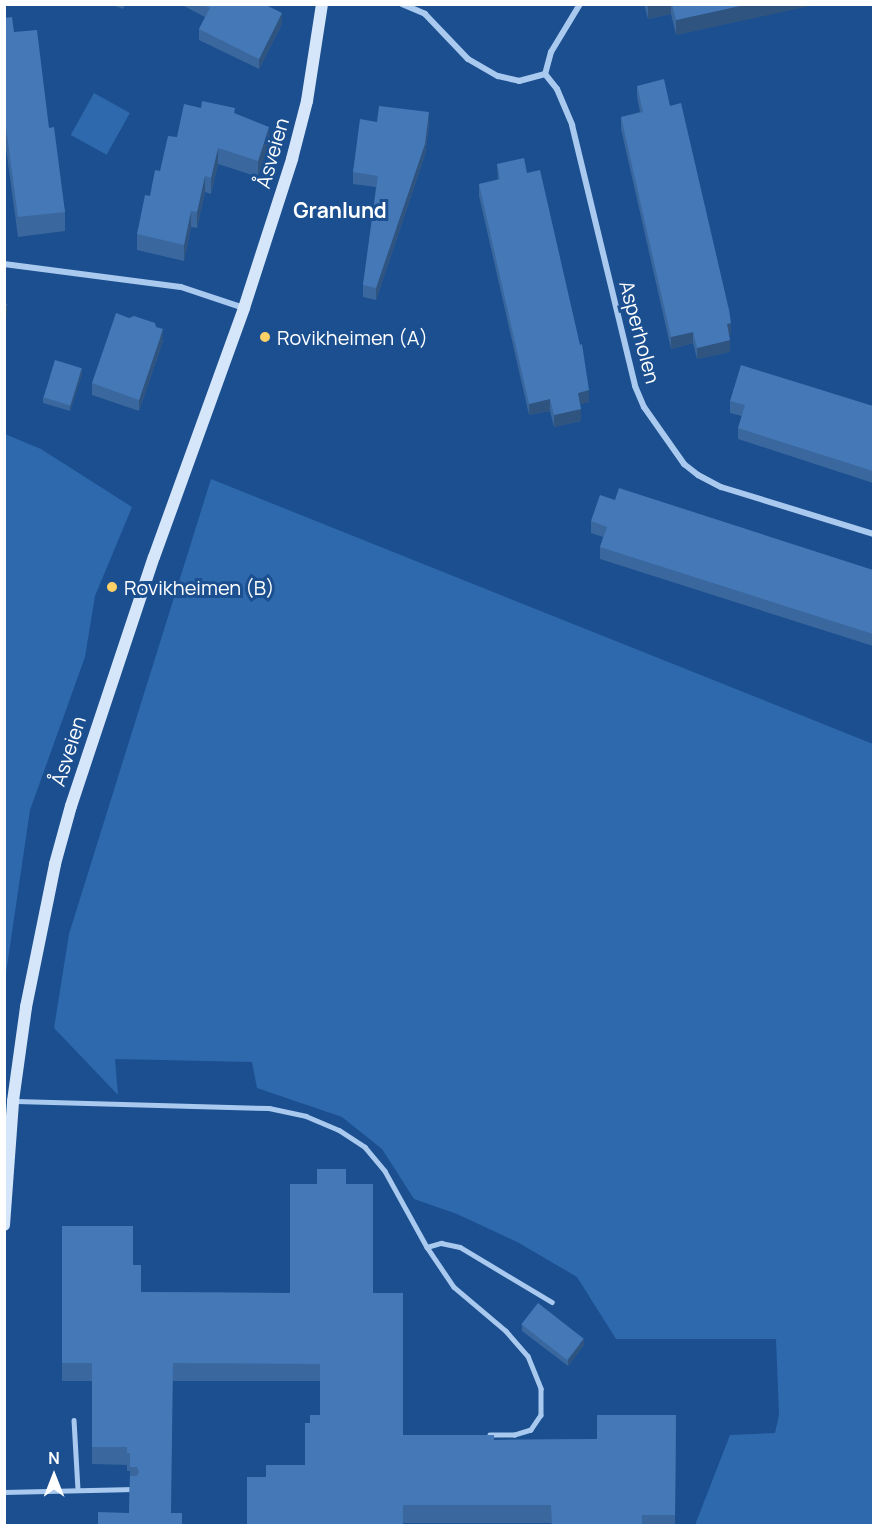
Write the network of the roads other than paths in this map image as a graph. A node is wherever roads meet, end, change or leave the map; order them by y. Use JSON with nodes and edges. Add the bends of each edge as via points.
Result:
{"nodes":[{"id":1,"x":322,"y":4,"type":"edge"},
{"id":2,"x":402,"y":4,"type":"edge"},
{"id":3,"x":580,"y":4,"type":"edge"},
{"id":4,"x":545,"y":74,"type":"junction"},
{"id":5,"x":4,"y":264,"type":"edge"},
{"id":6,"x":244,"y":308,"type":"junction"},
{"id":7,"x":873,"y":534,"type":"edge"},
{"id":8,"x":13,"y":1101,"type":"junction"},
{"id":9,"x":4,"y":1225,"type":"edge"},
{"id":10,"x":427,"y":1247,"type":"junction"},
{"id":11,"x":552,"y":1302,"type":"dead end"},
{"id":12,"x":74,"y":1420,"type":"dead end"},
{"id":13,"x":480,"y":1436,"type":"edge"},
{"id":14,"x":135,"y":1489,"type":"edge"},
{"id":15,"x":78,"y":1490,"type":"junction"},
{"id":16,"x":4,"y":1492,"type":"edge"}],
"edges":[{"from":1,"to":6,"type":"street","name":"Åsveien","via":[[307,101]]},
{"from":2,"to":4,"type":"street","via":[[425,14],[468,59],[498,76],[519,81]]},
{"from":3,"to":4,"type":"street","via":[[551,52]]},
{"from":4,"to":7,"type":"street","name":"Asperholen","via":[[557,89],[572,125],[635,386],[644,407],[677,454],[698,476],[721,487]]},
{"from":5,"to":6,"type":"street","via":[[181,287]]},
{"from":6,"to":8,"type":"street","name":"Åsveien","via":[[154,556],[71,806],[40,932]]},
{"from":8,"to":9,"type":"street","name":"Åsveien"},
{"from":8,"to":10,"type":"lane","via":[[269,1108],[306,1116],[365,1147],[385,1171]]},
{"from":10,"to":11,"type":"lane","via":[[441,1243],[460,1247]]},
{"from":10,"to":13,"type":"lane","via":[[454,1287],[506,1331],[528,1356],[541,1389],[541,1415],[531,1430],[515,1435]]},
{"from":12,"to":15,"type":"lane"},
{"from":14,"to":15,"type":"lane"},
{"from":15,"to":16,"type":"lane"}]}
